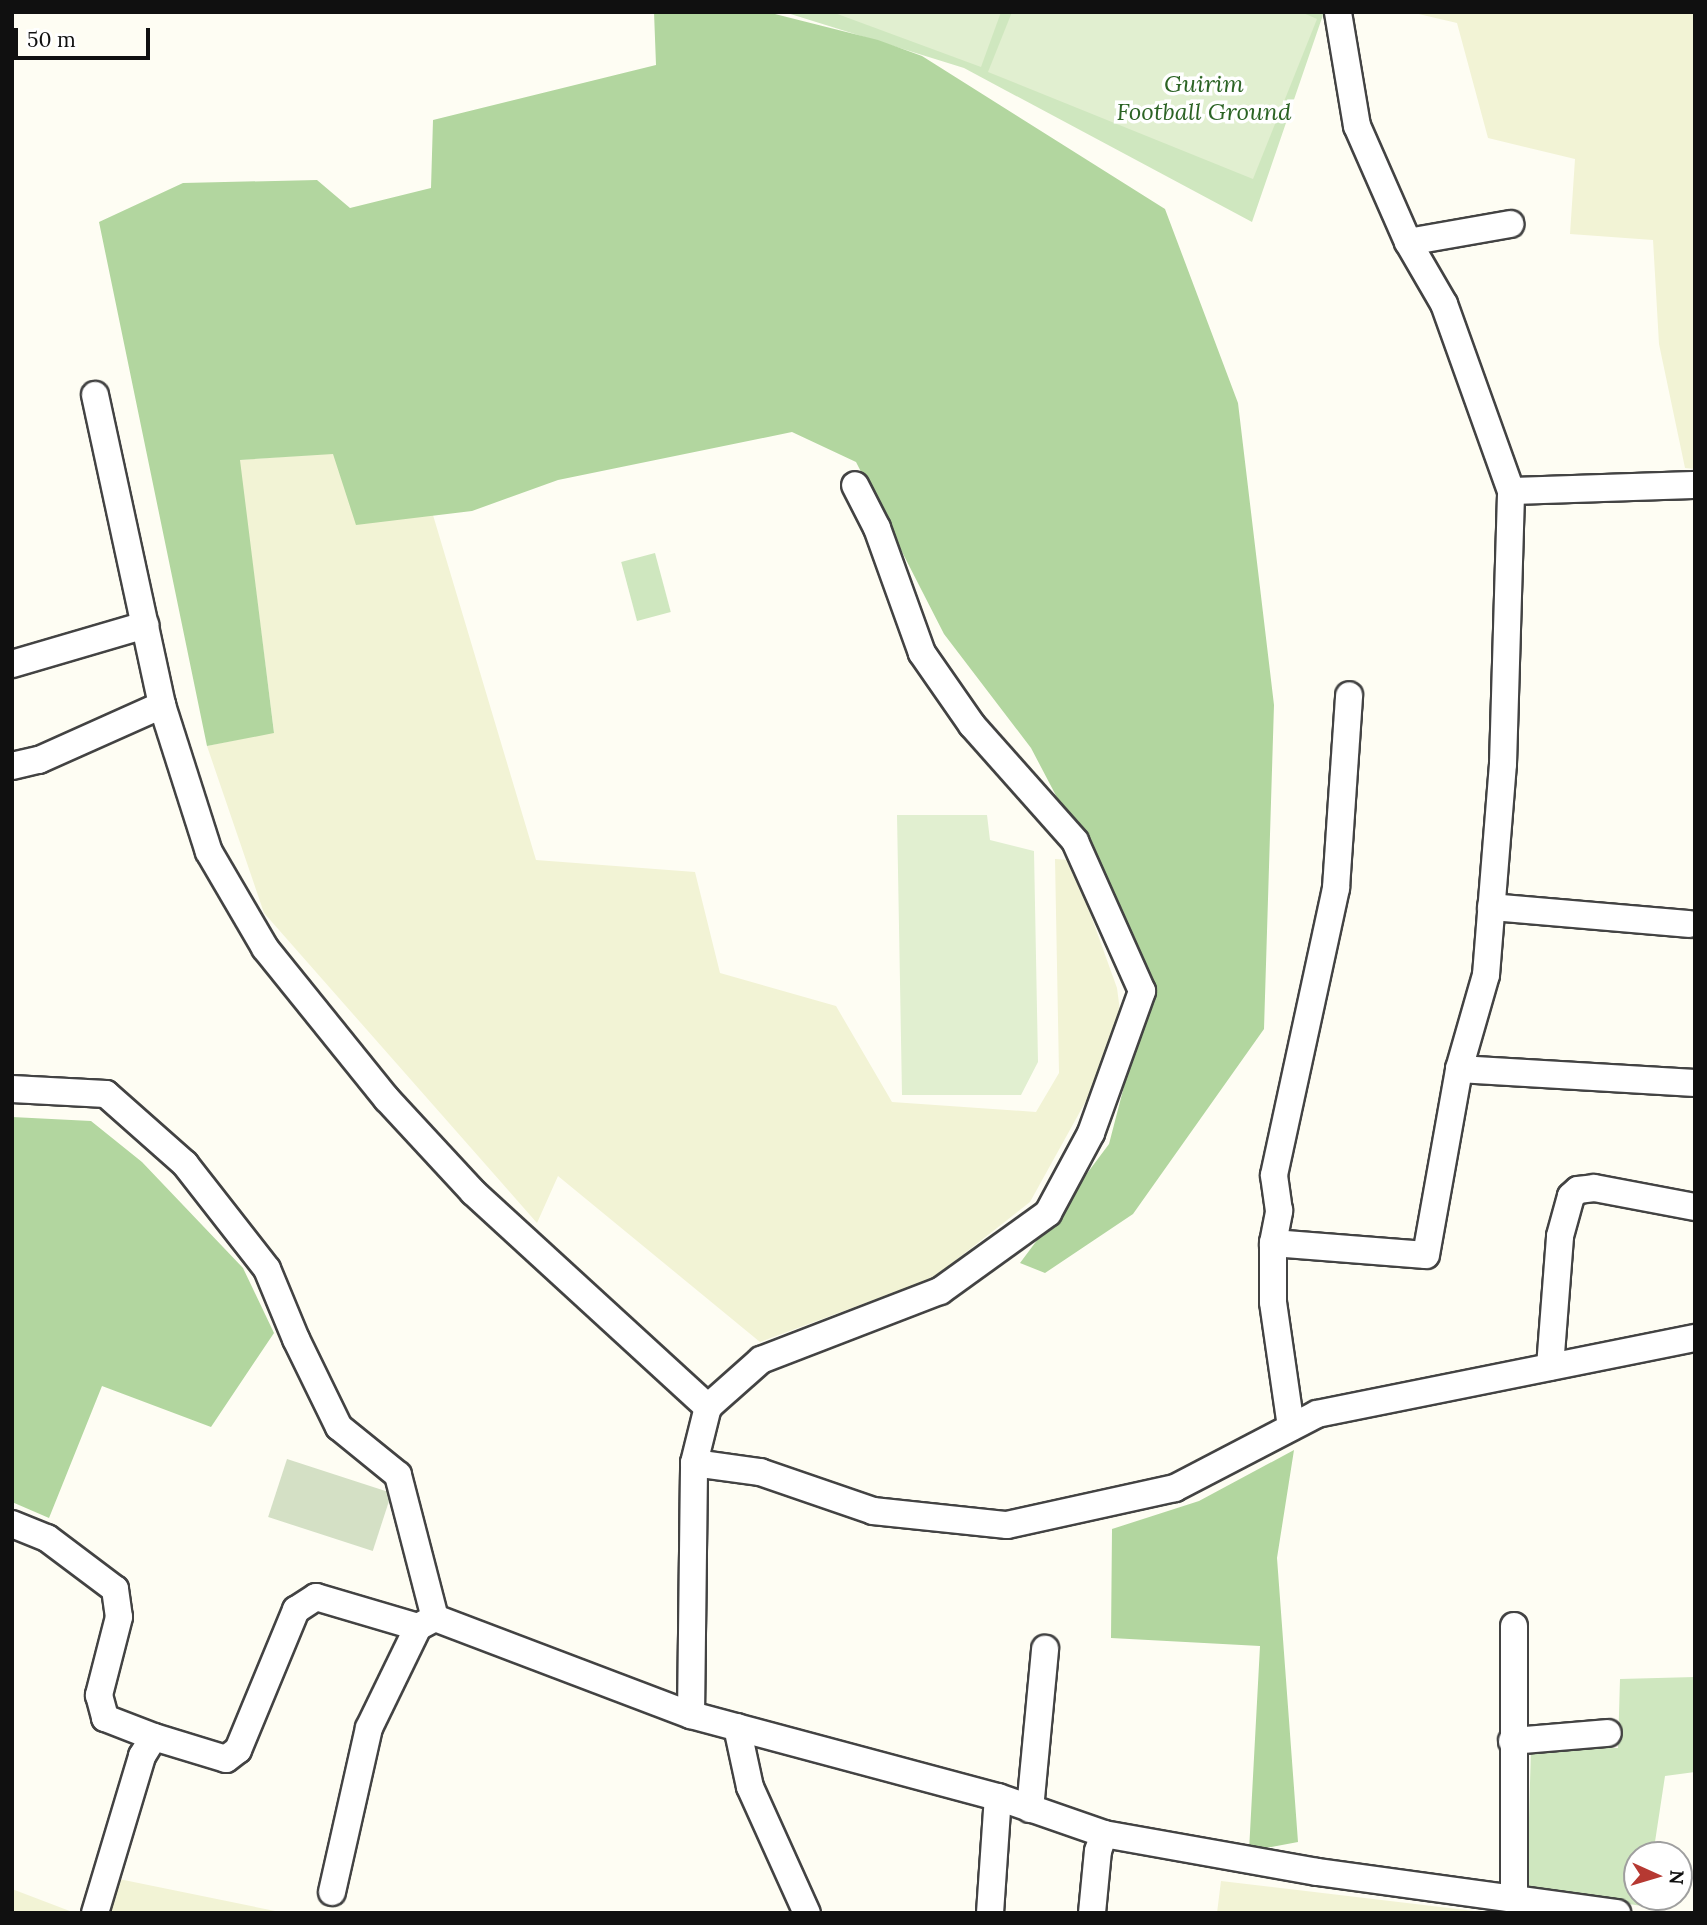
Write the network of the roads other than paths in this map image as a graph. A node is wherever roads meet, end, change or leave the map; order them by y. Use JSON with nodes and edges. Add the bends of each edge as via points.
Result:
{"nodes":[{"id":1,"x":1338,"y":12,"type":"edge"},
{"id":2,"x":1510,"y":224,"type":"dead end"},
{"id":3,"x":1408,"y":242,"type":"junction"},
{"id":4,"x":94,"y":395,"type":"dead end"},
{"id":5,"x":855,"y":485,"type":"dead end"},
{"id":6,"x":1695,"y":485,"type":"edge"},
{"id":7,"x":1511,"y":491,"type":"junction"},
{"id":8,"x":145,"y":625,"type":"junction"},
{"id":9,"x":12,"y":664,"type":"edge"},
{"id":10,"x":1349,"y":695,"type":"dead end"},
{"id":11,"x":162,"y":705,"type":"junction"},
{"id":12,"x":12,"y":766,"type":"edge"},
{"id":13,"x":1491,"y":907,"type":"junction"},
{"id":14,"x":1689,"y":924,"type":"dead end"},
{"id":15,"x":1459,"y":1069,"type":"junction"},
{"id":16,"x":1695,"y":1083,"type":"edge"},
{"id":17,"x":12,"y":1089,"type":"edge"},
{"id":18,"x":1695,"y":1207,"type":"edge"},
{"id":19,"x":1273,"y":1243,"type":"junction"},
{"id":20,"x":1695,"y":1338,"type":"edge"},
{"id":21,"x":1550,"y":1367,"type":"junction"},
{"id":22,"x":708,"y":1407,"type":"junction"},
{"id":23,"x":1291,"y":1427,"type":"junction"},
{"id":24,"x":694,"y":1463,"type":"junction"},
{"id":25,"x":12,"y":1524,"type":"edge"},
{"id":26,"x":426,"y":1623,"type":"junction"},
{"id":27,"x":1514,"y":1626,"type":"dead end"},
{"id":28,"x":1045,"y":1649,"type":"dead end"},
{"id":29,"x":691,"y":1715,"type":"junction"},
{"id":30,"x":737,"y":1727,"type":"junction"},
{"id":31,"x":1608,"y":1733,"type":"dead end"},
{"id":32,"x":153,"y":1737,"type":"junction"},
{"id":33,"x":1512,"y":1741,"type":"junction"},
{"id":34,"x":998,"y":1797,"type":"junction"},
{"id":35,"x":1030,"y":1809,"type":"junction"},
{"id":36,"x":1104,"y":1834,"type":"junction"},
{"id":37,"x":332,"y":1892,"type":"dead end"},
{"id":38,"x":1514,"y":1899,"type":"junction"},
{"id":39,"x":95,"y":1913,"type":"edge"},
{"id":40,"x":807,"y":1913,"type":"edge"},
{"id":41,"x":990,"y":1913,"type":"edge"},
{"id":42,"x":1092,"y":1913,"type":"edge"},
{"id":43,"x":1617,"y":1913,"type":"edge"}],
"edges":[{"from":1,"to":3,"type":"street","via":[[1357,126]]},
{"from":2,"to":3,"type":"street"},
{"from":3,"to":7,"type":"street","via":[[1444,304]]},
{"from":4,"to":8,"type":"street"},
{"from":5,"to":22,"type":"street","via":[[877,528],[922,653],[972,725],[1075,841],[1142,991],[1091,1133],[1048,1213],[940,1291],[761,1360]]},
{"from":6,"to":7,"type":"street"},
{"from":7,"to":13,"type":"street","via":[[1503,764]]},
{"from":8,"to":9,"type":"street"},
{"from":8,"to":11,"type":"street"},
{"from":10,"to":19,"type":"street","via":[[1336,888],[1273,1175],[1279,1211]]},
{"from":11,"to":12,"type":"street","via":[[39,760]]},
{"from":11,"to":22,"type":"street","via":[[209,852],[265,948],[387,1099],[473,1192]]},
{"from":13,"to":14,"type":"street"},
{"from":13,"to":15,"type":"street","via":[[1486,975]]},
{"from":15,"to":16,"type":"street"},
{"from":15,"to":19,"type":"street","via":[[1426,1255]]},
{"from":17,"to":26,"type":"street","via":[[106,1094],[185,1164],[267,1269],[339,1427],[398,1475]]},
{"from":18,"to":21,"type":"street","via":[[1594,1188],[1571,1196],[1560,1236]]},
{"from":19,"to":23,"type":"street","via":[[1273,1302]]},
{"from":20,"to":21,"type":"street"},
{"from":21,"to":23,"type":"street","via":[[1317,1414]]},
{"from":22,"to":24,"type":"street"},
{"from":23,"to":24,"type":"street","via":[[1175,1488],[1007,1525],[873,1511],[760,1472]]},
{"from":24,"to":29,"type":"street"},
{"from":25,"to":32,"type":"street","via":[[47,1538],[114,1590],[119,1618],[99,1695],[105,1718]]},
{"from":26,"to":29,"type":"street"},
{"from":26,"to":32,"type":"street","via":[[316,1597],[296,1610],[238,1750],[226,1759]]},
{"from":26,"to":37,"type":"street","via":[[369,1728]]},
{"from":27,"to":33,"type":"street"},
{"from":28,"to":35,"type":"street"},
{"from":29,"to":30,"type":"street"},
{"from":30,"to":34,"type":"street"},
{"from":30,"to":40,"type":"street","via":[[750,1787]]},
{"from":31,"to":33,"type":"street"},
{"from":32,"to":39,"type":"street","via":[[142,1756]]},
{"from":33,"to":38,"type":"street"},
{"from":34,"to":35,"type":"street"},
{"from":34,"to":41,"type":"street"},
{"from":35,"to":36,"type":"street"},
{"from":36,"to":38,"type":"street","via":[[1317,1872]]},
{"from":36,"to":42,"type":"street"},
{"from":38,"to":43,"type":"street"}]}
